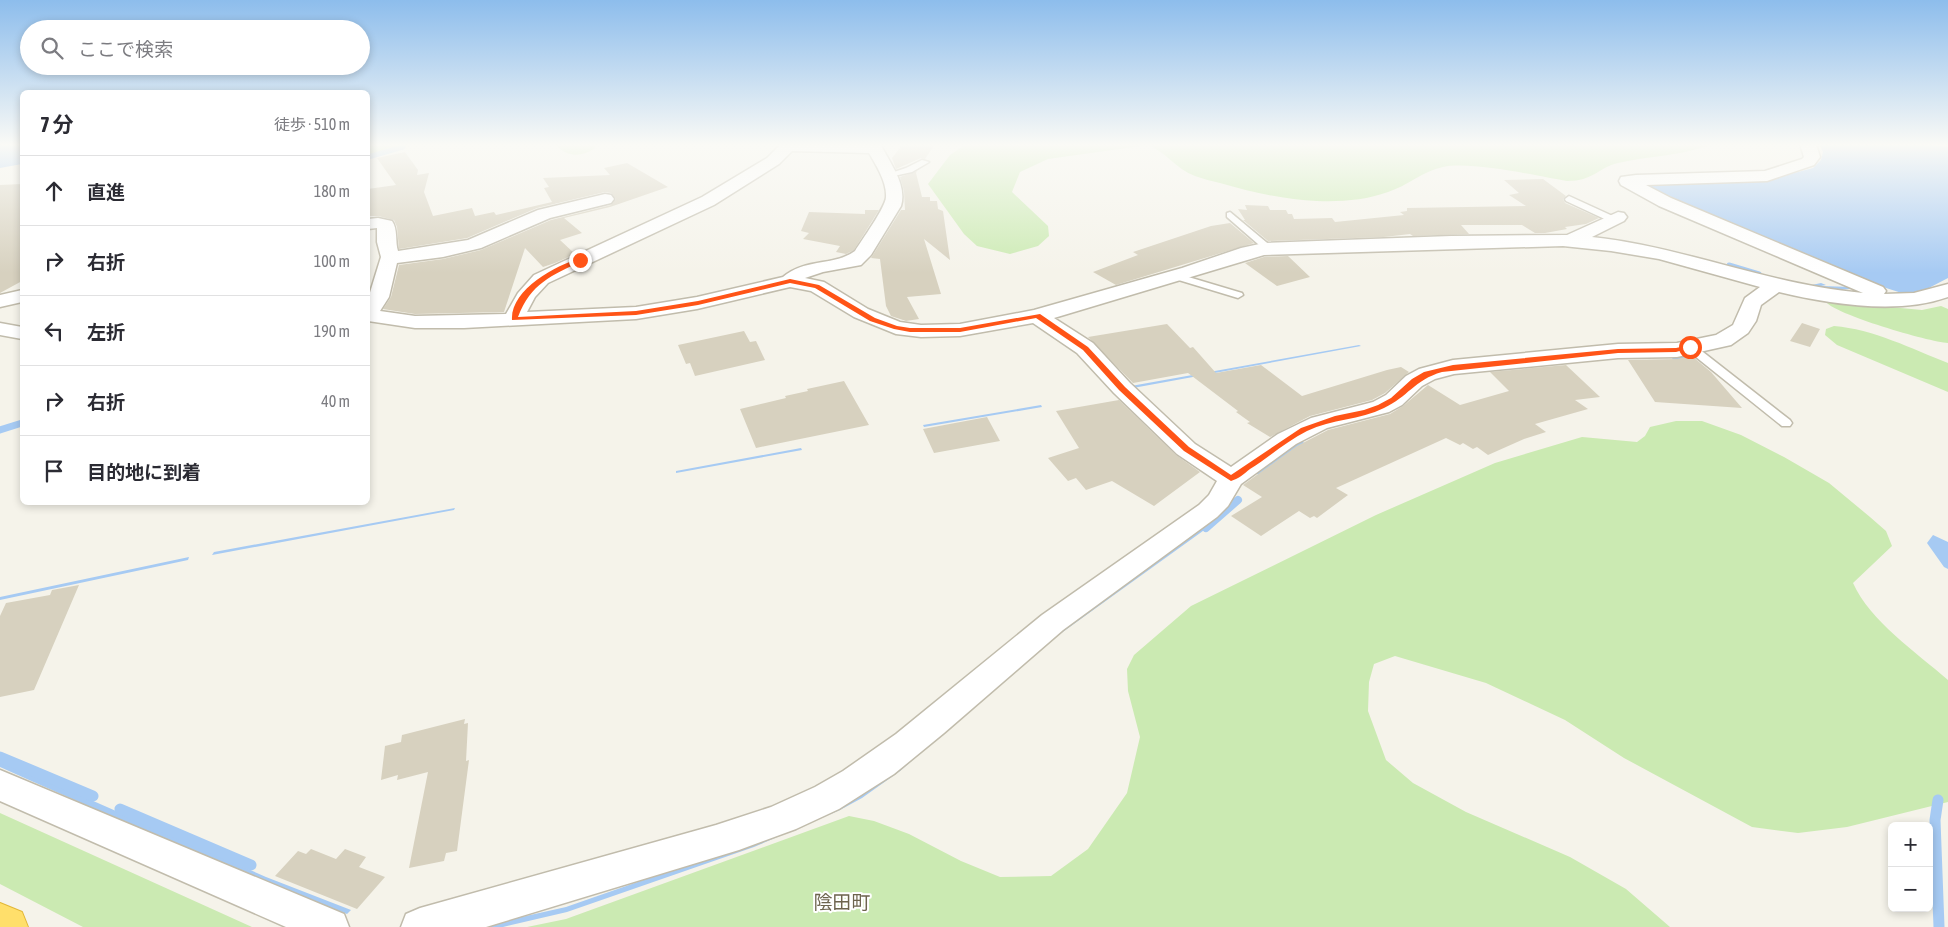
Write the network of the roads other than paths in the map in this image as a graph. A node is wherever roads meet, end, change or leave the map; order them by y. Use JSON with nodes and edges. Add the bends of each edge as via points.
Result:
{"nodes":[{"id":1,"x":731,"y":187,"type":"edge"},
{"id":2,"x":892,"y":187,"type":"edge"},
{"id":3,"x":1643,"y":187,"type":"edge"},
{"id":4,"x":604,"y":199,"type":"dead end"},
{"id":5,"x":1569,"y":199,"type":"dead end"},
{"id":6,"x":1230,"y":215,"type":"dead end"},
{"id":7,"x":1616,"y":219,"type":"joint"},
{"id":8,"x":370,"y":224,"type":"edge"},
{"id":9,"x":1571,"y":240,"type":"junction"},
{"id":10,"x":1269,"y":249,"type":"junction"},
{"id":11,"x":390,"y":258,"type":"junction"},
{"id":12,"x":1175,"y":276,"type":"junction"},
{"id":13,"x":790,"y":281,"type":"junction"},
{"id":14,"x":1775,"y":286,"type":"junction"},
{"id":15,"x":1948,"y":290,"type":"edge"},
{"id":16,"x":1238,"y":295,"type":"dead end"},
{"id":17,"x":20,"y":296,"type":"edge"},
{"id":18,"x":0,"y":301,"type":"edge"},
{"id":19,"x":1902,"y":301,"type":"junction"},
{"id":20,"x":370,"y":308,"type":"edge"},
{"id":21,"x":370,"y":315,"type":"edge"},
{"id":22,"x":1037,"y":316,"type":"junction"},
{"id":23,"x":514,"y":319,"type":"junction"},
{"id":24,"x":0,"y":329,"type":"edge"},
{"id":25,"x":20,"y":333,"type":"edge"},
{"id":26,"x":1690,"y":347,"type":"junction"},
{"id":27,"x":1786,"y":423,"type":"dead end"},
{"id":28,"x":1231,"y":479,"type":"junction"},
{"id":29,"x":0,"y":785,"type":"edge"},
{"id":30,"x":0,"y":923,"type":"edge"},
{"id":31,"x":7,"y":927,"type":"edge"},
{"id":32,"x":330,"y":927,"type":"edge"},
{"id":33,"x":420,"y":927,"type":"edge"}],
"edges":[{"from":1,"to":23,"type":"street","via":[[540,279],[520,302]]},
{"from":2,"to":13,"type":"street","via":[[895,197],[892,206],[862,255],[854,261],[798,274]]},
{"from":3,"to":19,"type":"street","via":[[1665,202]]},
{"from":4,"to":11,"type":"street","via":[[544,214],[474,244]]},
{"from":5,"to":7,"type":"lane"},
{"from":6,"to":10,"type":"lane"},
{"from":7,"to":9,"type":"street"},
{"from":8,"to":11,"type":"street","via":[[386,225]]},
{"from":9,"to":10,"type":"street"},
{"from":9,"to":14,"type":"street","via":[[1689,260]]},
{"from":10,"to":12,"type":"street","via":[[1248,252]]},
{"from":11,"to":20,"type":"street","via":[[379,297]]},
{"from":12,"to":16,"type":"lane"},
{"from":12,"to":22,"type":"street"},
{"from":13,"to":22,"type":"street","via":[[817,286],[873,319],[910,330],[960,330]]},
{"from":13,"to":23,"type":"street","via":[[698,303],[636,313]]},
{"from":14,"to":19,"type":"street","via":[[1812,293]]},
{"from":14,"to":26,"type":"street","via":[[1752,302],[1746,321],[1734,334],[1723,340]]},
{"from":15,"to":19,"type":"street"},
{"from":17,"to":18,"type":"street"},
{"from":21,"to":23,"type":"street","via":[[415,322]]},
{"from":22,"to":28,"type":"street","via":[[1085,348],[1186,449]]},
{"from":24,"to":25,"type":"street"},
{"from":26,"to":27,"type":"lane"},
{"from":26,"to":28,"type":"street","via":[[1453,367],[1433,372],[1414,381],[1394,400],[1381,407],[1304,429]]},
{"from":28,"to":33,"type":"street","via":[[1208,512],[1034,637],[897,754],[826,798],[716,842]]},
{"from":29,"to":32,"type":"street"},
{"from":30,"to":31,"type":"highway"}]}
